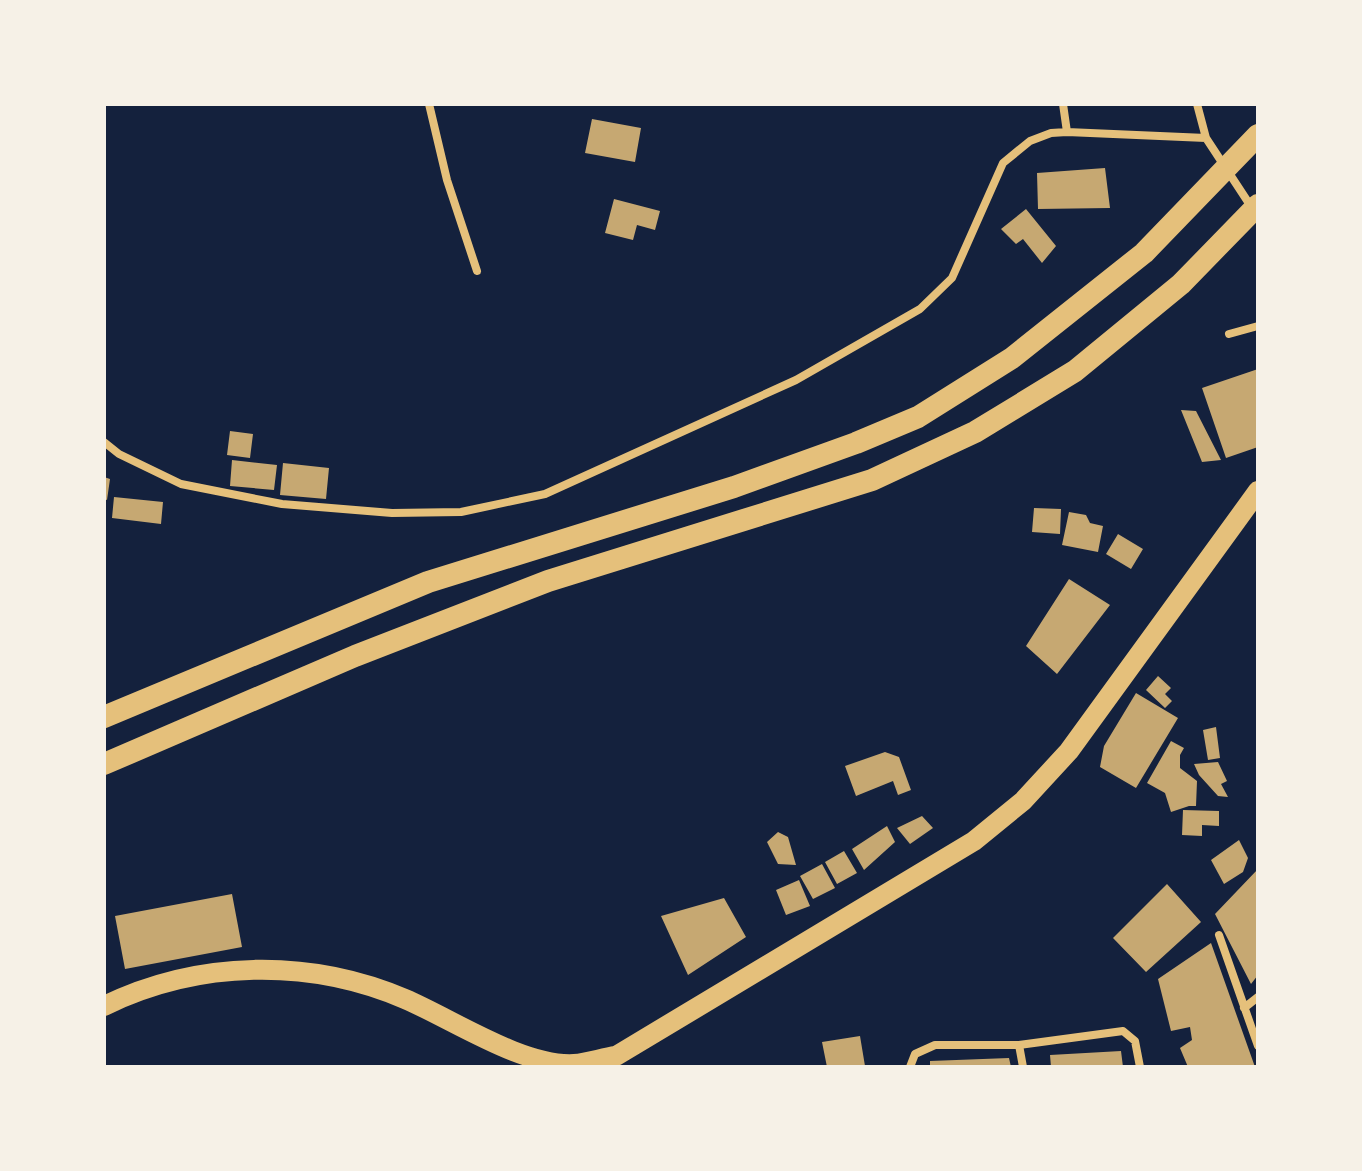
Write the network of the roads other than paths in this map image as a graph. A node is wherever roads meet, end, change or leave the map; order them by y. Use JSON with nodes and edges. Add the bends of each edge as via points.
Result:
{"nodes":[{"id":1,"x":429,"y":104,"type":"edge"},
{"id":2,"x":1063,"y":104,"type":"edge"},
{"id":3,"x":1197,"y":104,"type":"edge"},
{"id":4,"x":1067,"y":132,"type":"junction"},
{"id":5,"x":1258,"y":135,"type":"edge"},
{"id":6,"x":1206,"y":138,"type":"junction"},
{"id":7,"x":1258,"y":205,"type":"edge"},
{"id":8,"x":1258,"y":218,"type":"edge"},
{"id":9,"x":477,"y":271,"type":"dead end"},
{"id":10,"x":1258,"y":326,"type":"edge"},
{"id":11,"x":1229,"y":334,"type":"dead end"},
{"id":12,"x":104,"y":442,"type":"edge"},
{"id":13,"x":1258,"y":491,"type":"edge"},
{"id":14,"x":104,"y":717,"type":"edge"},
{"id":15,"x":104,"y":764,"type":"edge"},
{"id":16,"x":1219,"y":935,"type":"dead end"},
{"id":17,"x":1258,"y":997,"type":"edge"},
{"id":18,"x":104,"y":1006,"type":"edge"},
{"id":19,"x":1244,"y":1008,"type":"junction"},
{"id":20,"x":1019,"y":1045,"type":"junction"},
{"id":21,"x":1258,"y":1046,"type":"edge"},
{"id":22,"x":910,"y":1067,"type":"edge"},
{"id":23,"x":1023,"y":1067,"type":"edge"},
{"id":24,"x":1140,"y":1067,"type":"edge"}],
"edges":[{"from":1,"to":9,"type":"street"},
{"from":2,"to":4,"type":"street"},
{"from":3,"to":6,"type":"street"},
{"from":4,"to":6,"type":"street"},
{"from":4,"to":12,"type":"street","via":[[1030,141],[1003,163],[952,278],[920,309],[796,380],[545,494],[461,512],[392,513],[282,504],[181,484]]},
{"from":5,"to":14,"type":"highway","via":[[1144,253],[1012,358],[918,417],[734,487],[428,582]]},
{"from":6,"to":8,"type":"street"},
{"from":7,"to":15,"type":"highway","via":[[1181,284],[1075,371],[975,432],[872,480],[548,581],[355,656]]},
{"from":10,"to":11,"type":"street"},
{"from":13,"to":18,"type":"main road","via":[[1069,751],[1023,801],[974,841],[616,1056],[573,1064],[540,1061],[403,998],[348,979],[294,971],[186,976]]},
{"from":16,"to":19,"type":"street"},
{"from":17,"to":19,"type":"street"},
{"from":19,"to":21,"type":"street"},
{"from":20,"to":22,"type":"street","via":[[935,1045],[915,1054]]},
{"from":20,"to":23,"type":"street"},
{"from":20,"to":24,"type":"street","via":[[1123,1031],[1135,1041]]}]}
